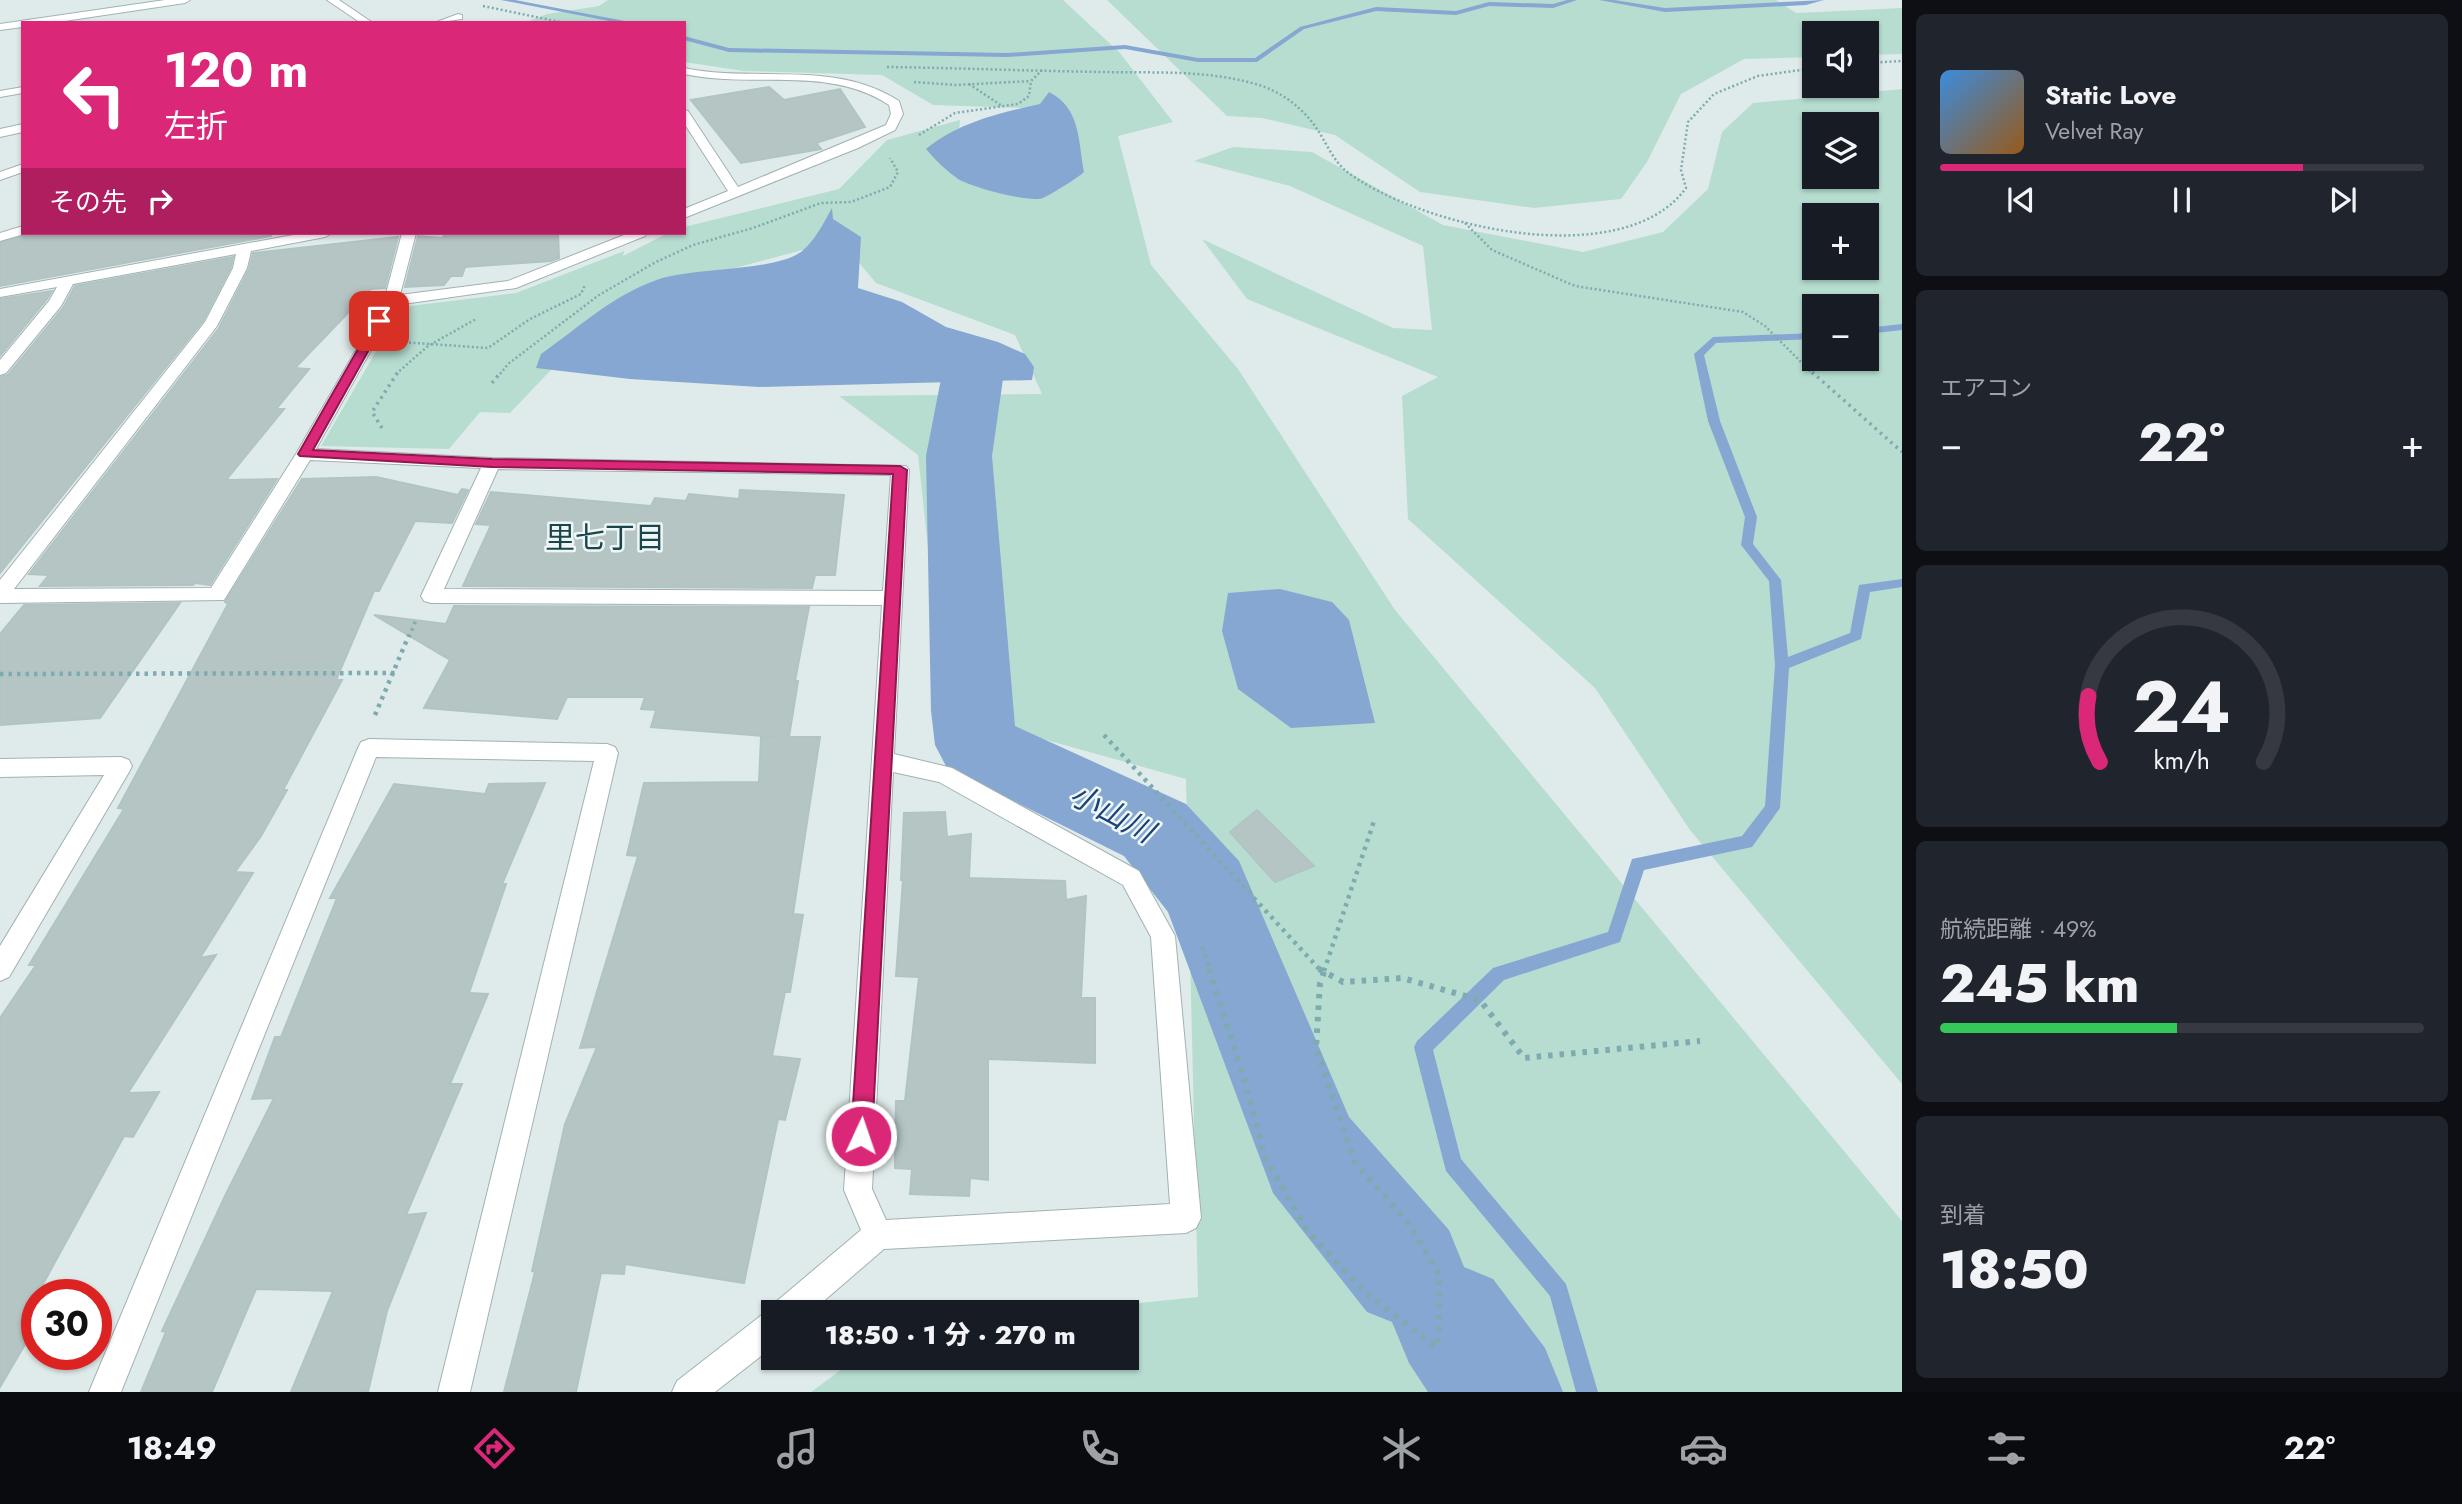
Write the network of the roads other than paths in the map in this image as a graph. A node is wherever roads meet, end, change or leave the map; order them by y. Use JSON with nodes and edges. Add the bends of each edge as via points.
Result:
{"nodes":[{"id":1,"x":185,"y":0,"type":"edge"},
{"id":2,"x":332,"y":0,"type":"edge"},
{"id":3,"x":458,"y":17,"type":"dead end"},
{"id":4,"x":50,"y":21,"type":"edge"},
{"id":5,"x":365,"y":21,"type":"edge"},
{"id":6,"x":445,"y":21,"type":"edge"},
{"id":7,"x":21,"y":24,"type":"edge"},
{"id":8,"x":0,"y":27,"type":"edge"},
{"id":9,"x":686,"y":71,"type":"edge"},
{"id":10,"x":21,"y":90,"type":"edge"},
{"id":11,"x":0,"y":94,"type":"edge"},
{"id":12,"x":686,"y":116,"type":"edge"},
{"id":13,"x":21,"y":128,"type":"edge"},
{"id":14,"x":0,"y":133,"type":"edge"},
{"id":15,"x":21,"y":169,"type":"edge"},
{"id":16,"x":0,"y":176,"type":"edge"},
{"id":17,"x":735,"y":192,"type":"junction"},
{"id":18,"x":686,"y":213,"type":"edge"},
{"id":19,"x":21,"y":231,"type":"edge"},
{"id":20,"x":315,"y":235,"type":"edge"},
{"id":21,"x":408,"y":235,"type":"edge"},
{"id":22,"x":630,"y":235,"type":"edge"},
{"id":23,"x":0,"y":236,"type":"edge"},
{"id":24,"x":605,"y":240,"type":"edge"},
{"id":25,"x":244,"y":249,"type":"junction"},
{"id":26,"x":67,"y":282,"type":"junction"},
{"id":27,"x":0,"y":293,"type":"edge"},
{"id":28,"x":391,"y":301,"type":"junction"},
{"id":29,"x":0,"y":370,"type":"edge"},
{"id":30,"x":304,"y":454,"type":"junction"},
{"id":31,"x":492,"y":463,"type":"junction"},
{"id":32,"x":0,"y":595,"type":"edge"},
{"id":33,"x":892,"y":598,"type":"junction"},
{"id":34,"x":884,"y":761,"type":"junction"},
{"id":35,"x":0,"y":768,"type":"edge"},
{"id":36,"x":0,"y":969,"type":"edge"},
{"id":37,"x":878,"y":1235,"type":"junction"},
{"id":38,"x":802,"y":1300,"type":"edge"},
{"id":39,"x":761,"y":1336,"type":"edge"},
{"id":40,"x":105,"y":1392,"type":"edge"},
{"id":41,"x":454,"y":1392,"type":"edge"},
{"id":42,"x":688,"y":1392,"type":"edge"}],
"edges":[{"from":1,"to":4,"type":"street"},
{"from":2,"to":5,"type":"street"},
{"from":3,"to":6,"type":"street"},
{"from":7,"to":8,"type":"street"},
{"from":9,"to":17,"type":"street","via":[[727,78],[849,81],[870,86],[895,103],[897,114],[891,127]]},
{"from":10,"to":11,"type":"street"},
{"from":12,"to":17,"type":"street"},
{"from":13,"to":14,"type":"street"},
{"from":15,"to":16,"type":"street"},
{"from":17,"to":18,"type":"street"},
{"from":19,"to":23,"type":"street"},
{"from":20,"to":25,"type":"street"},
{"from":21,"to":28,"type":"street"},
{"from":22,"to":24,"type":"street"},
{"from":24,"to":28,"type":"street","via":[[511,285]]},
{"from":25,"to":26,"type":"street"},
{"from":25,"to":32,"type":"street","via":[[240,268],[212,323]]},
{"from":26,"to":27,"type":"street"},
{"from":26,"to":29,"type":"street","via":[[56,303]]},
{"from":28,"to":30,"type":"street"},
{"from":30,"to":31,"type":"street"},
{"from":30,"to":32,"type":"street","via":[[217,596]]},
{"from":31,"to":33,"type":"street","via":[[900,470]]},
{"from":31,"to":33,"type":"street","via":[[431,596]]},
{"from":33,"to":34,"type":"street"},
{"from":34,"to":37,"type":"street","via":[[858,1190]]},
{"from":34,"to":37,"type":"street","via":[[944,774],[1131,878],[1163,936],[1186,1218]]},
{"from":35,"to":36,"type":"street","via":[[121,766]]},
{"from":37,"to":38,"type":"street"},
{"from":39,"to":42,"type":"street"},
{"from":40,"to":41,"type":"street","via":[[369,748],[607,753]]}]}
